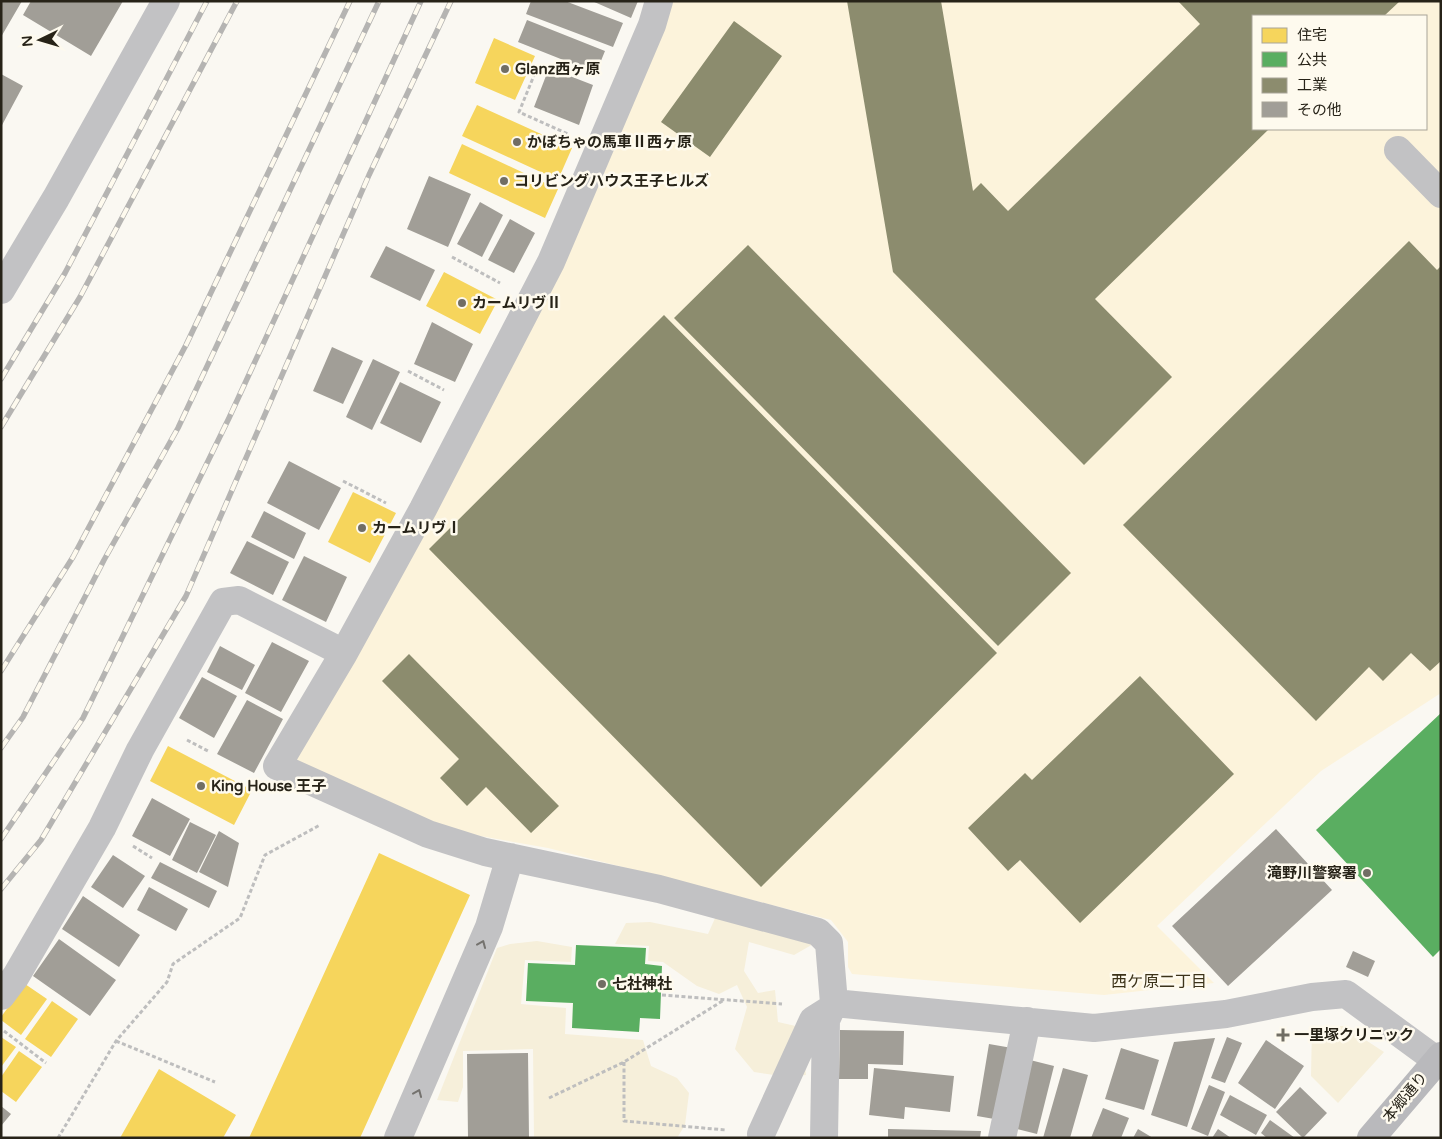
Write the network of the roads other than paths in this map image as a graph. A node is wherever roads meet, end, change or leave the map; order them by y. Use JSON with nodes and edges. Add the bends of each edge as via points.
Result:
{"nodes":[{"id":1,"x":166,"y":1,"type":"edge"},
{"id":2,"x":659,"y":1,"type":"edge"},
{"id":3,"x":1398,"y":150,"type":"dead end"},
{"id":4,"x":1441,"y":194,"type":"edge"},
{"id":5,"x":1,"y":290,"type":"edge"},
{"id":6,"x":344,"y":653,"type":"junction"},
{"id":7,"x":510,"y":857,"type":"junction"},
{"id":8,"x":1,"y":996,"type":"edge"},
{"id":9,"x":833,"y":1006,"type":"junction"},
{"id":10,"x":1027,"y":1021,"type":"junction"},
{"id":11,"x":1438,"y":1058,"type":"edge"},
{"id":12,"x":761,"y":1134,"type":"road end"},
{"id":13,"x":398,"y":1138,"type":"edge"},
{"id":14,"x":824,"y":1138,"type":"edge"},
{"id":15,"x":1002,"y":1138,"type":"edge"},
{"id":16,"x":1371,"y":1138,"type":"edge"}],
"edges":[{"from":1,"to":5,"type":"street"},
{"from":2,"to":6,"type":"street","via":[[652,25],[551,262]]},
{"from":3,"to":4,"type":"street"},
{"from":6,"to":7,"type":"street","via":[[277,766],[428,834]]},
{"from":6,"to":8,"type":"street","via":[[239,600],[223,602],[140,750],[102,828],[16,976]]},
{"from":7,"to":9,"type":"street","via":[[659,889],[818,932],[829,943]]},
{"from":13,"to":7,"type":"street","one_way":true,"via":[[489,927]]},
{"from":9,"to":10,"type":"street"},
{"from":9,"to":12,"type":"street","via":[[813,1020]]},
{"from":9,"to":14,"type":"street","via":[[826,1020]]},
{"from":10,"to":11,"type":"street","via":[[1094,1028],[1226,1014],[1312,997],[1346,994]]},
{"from":10,"to":15,"type":"street"},
{"from":11,"to":16,"type":"main road","name":"本郷通り"}]}
